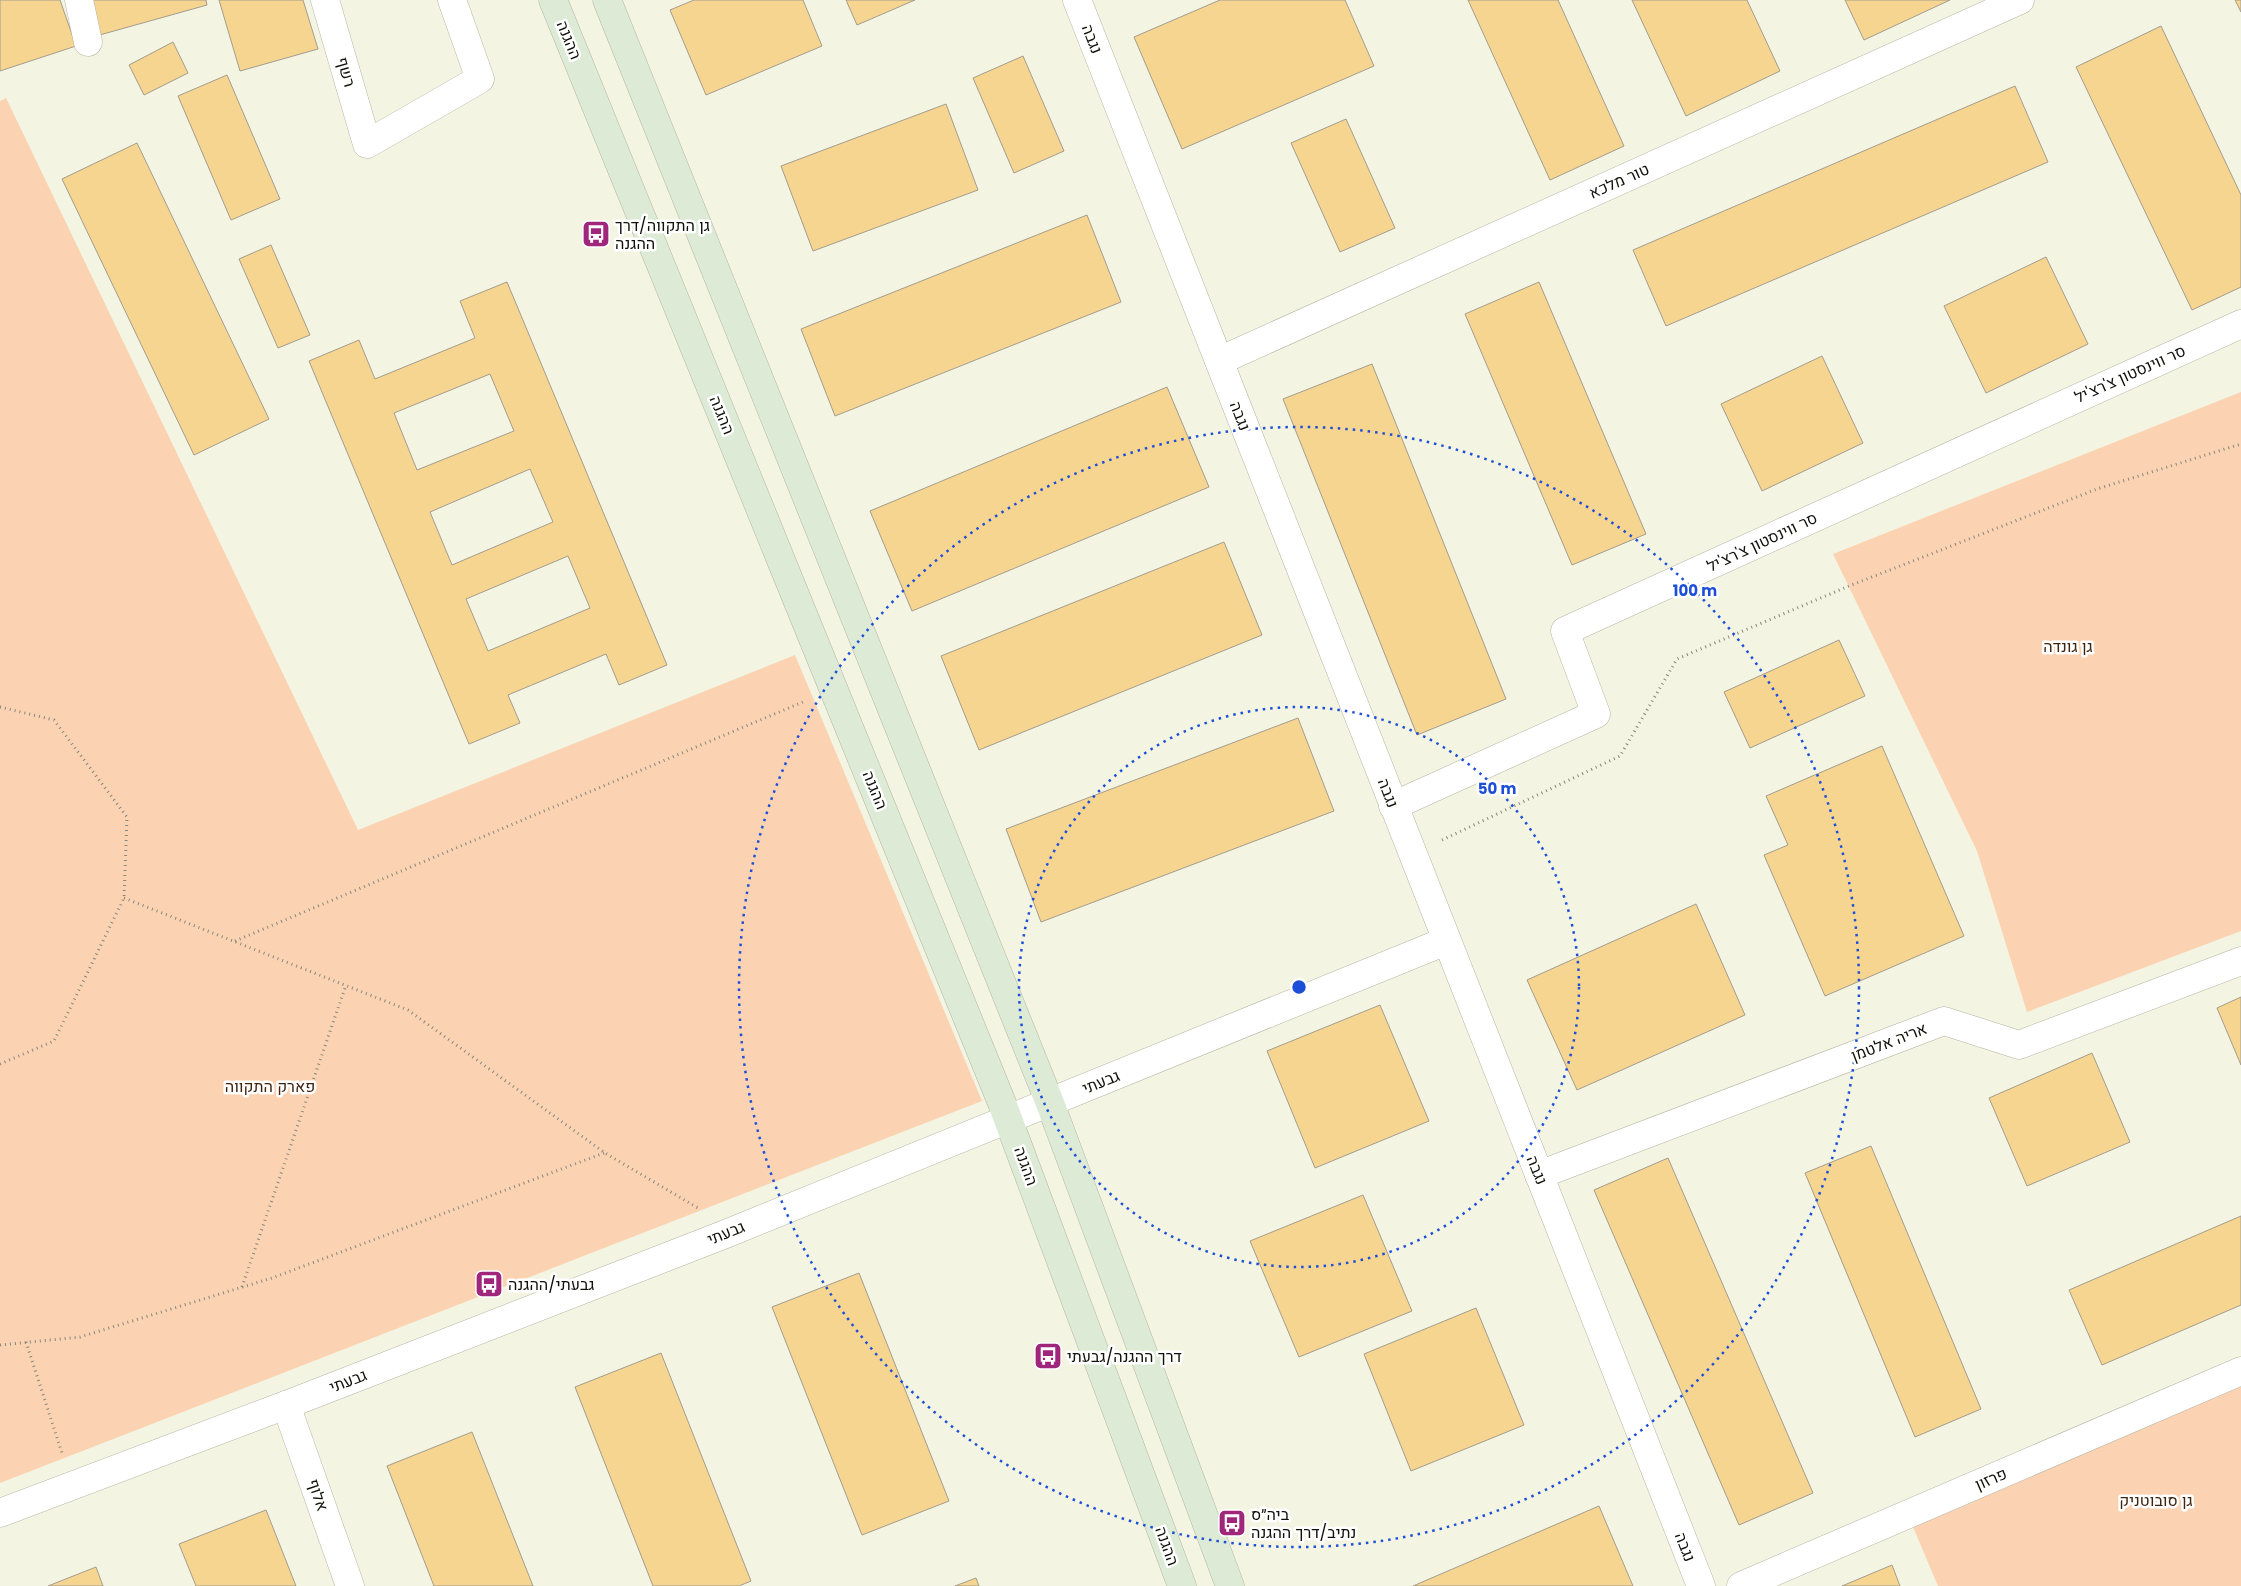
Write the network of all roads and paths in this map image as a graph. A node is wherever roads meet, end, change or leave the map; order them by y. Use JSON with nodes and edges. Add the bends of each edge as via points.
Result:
{"nodes":[{"id":1,"x":79,"y":0,"type":"edge"},
{"id":2,"x":325,"y":0,"type":"edge"},
{"id":3,"x":452,"y":0,"type":"edge"},
{"id":4,"x":553,"y":0,"type":"edge"},
{"id":5,"x":606,"y":0,"type":"edge"},
{"id":6,"x":1077,"y":0,"type":"edge"},
{"id":7,"x":2020,"y":0,"type":"edge"},
{"id":8,"x":88,"y":42,"type":"dead end"},
{"id":9,"x":2241,"y":324,"type":"edge"},
{"id":10,"x":1219,"y":361,"type":"junction"},
{"id":11,"x":2241,"y":444,"type":"edge"},
{"id":12,"x":834,"y":689,"type":"junction"},
{"id":13,"x":0,"y":707,"type":"edge"},
{"id":14,"x":1393,"y":806,"type":"junction"},
{"id":15,"x":1412,"y":854,"type":"junction"},
{"id":16,"x":124,"y":898,"type":"junction"},
{"id":17,"x":234,"y":941,"type":"junction"},
{"id":18,"x":1446,"y":941,"type":"junction"},
{"id":19,"x":2241,"y":961,"type":"edge"},
{"id":20,"x":346,"y":985,"type":"junction"},
{"id":21,"x":0,"y":1064,"type":"edge"},
{"id":22,"x":1050,"y":1103,"type":"junction"},
{"id":23,"x":1008,"y":1119,"type":"junction"},
{"id":24,"x":605,"y":1153,"type":"junction"},
{"id":25,"x":1539,"y":1175,"type":"junction"},
{"id":26,"x":722,"y":1235,"type":"junction"},
{"id":27,"x":242,"y":1287,"type":"junction"},
{"id":28,"x":26,"y":1342,"type":"junction"},
{"id":29,"x":0,"y":1345,"type":"edge"},
{"id":30,"x":2241,"y":1371,"type":"edge"},
{"id":31,"x":286,"y":1405,"type":"junction"},
{"id":32,"x":73,"y":1485,"type":"junction"},
{"id":33,"x":0,"y":1512,"type":"edge"},
{"id":34,"x":350,"y":1586,"type":"edge"},
{"id":35,"x":1182,"y":1586,"type":"edge"},
{"id":36,"x":1230,"y":1586,"type":"edge"},
{"id":37,"x":1700,"y":1586,"type":"edge"},
{"id":38,"x":1742,"y":1586,"type":"edge"}],
"edges":[{"from":1,"to":8,"type":"street"},
{"from":2,"to":3,"type":"street","name":"רשף","via":[[367,144],[480,79]]},
{"from":4,"to":12,"type":"street","name":"ההגנה"},
{"from":5,"to":22,"type":"street"},
{"from":6,"to":10,"type":"street","name":"נגבה"},
{"from":7,"to":10,"type":"street","name":"טור מלכא"},
{"from":9,"to":14,"type":"street","name":"סר ווינסטון צ'רצ'יל","via":[[1565,631],[1596,714]]},
{"from":10,"to":14,"type":"street","name":"נגבה"},
{"from":11,"to":15,"type":"path","via":[[2097,489],[1848,586],[1677,659],[1620,756]]},
{"from":12,"to":17,"type":"path"},
{"from":12,"to":23,"type":"street","name":"ההגנה"},
{"from":13,"to":16,"type":"path","via":[[54,720],[128,817]]},
{"from":14,"to":15,"type":"street","name":"נגבה"},
{"from":15,"to":18,"type":"street","name":"נגבה"},
{"from":16,"to":17,"type":"path"},
{"from":16,"to":21,"type":"path","via":[[54,1041]]},
{"from":17,"to":20,"type":"path"},
{"from":18,"to":22,"type":"street","name":"גבעתי"},
{"from":18,"to":25,"type":"street","name":"נגבה"},
{"from":19,"to":25,"type":"street","name":"אריה אלטמן","via":[[2019,1045],[1944,1021]]},
{"from":20,"to":24,"type":"path","via":[[408,1010]]},
{"from":20,"to":27,"type":"path"},
{"from":22,"to":23,"type":"street","name":"גבעתי"},
{"from":22,"to":36,"type":"street"},
{"from":23,"to":26,"type":"street","name":"גבעתי"},
{"from":23,"to":35,"type":"street","name":"ההגנה"},
{"from":24,"to":26,"type":"path","via":[[715,1218]]},
{"from":24,"to":27,"type":"path"},
{"from":25,"to":37,"type":"street","name":"נגבה"},
{"from":26,"to":31,"type":"street","name":"גבעתי"},
{"from":27,"to":28,"type":"path","via":[[80,1337]]},
{"from":28,"to":29,"type":"path"},
{"from":28,"to":32,"type":"path"},
{"from":30,"to":38,"type":"street","name":"פרזון"},
{"from":31,"to":32,"type":"street","name":"גבעתי"},
{"from":31,"to":34,"type":"street","name":"אלוף"},
{"from":32,"to":33,"type":"street","name":"גבעתי"}]}
